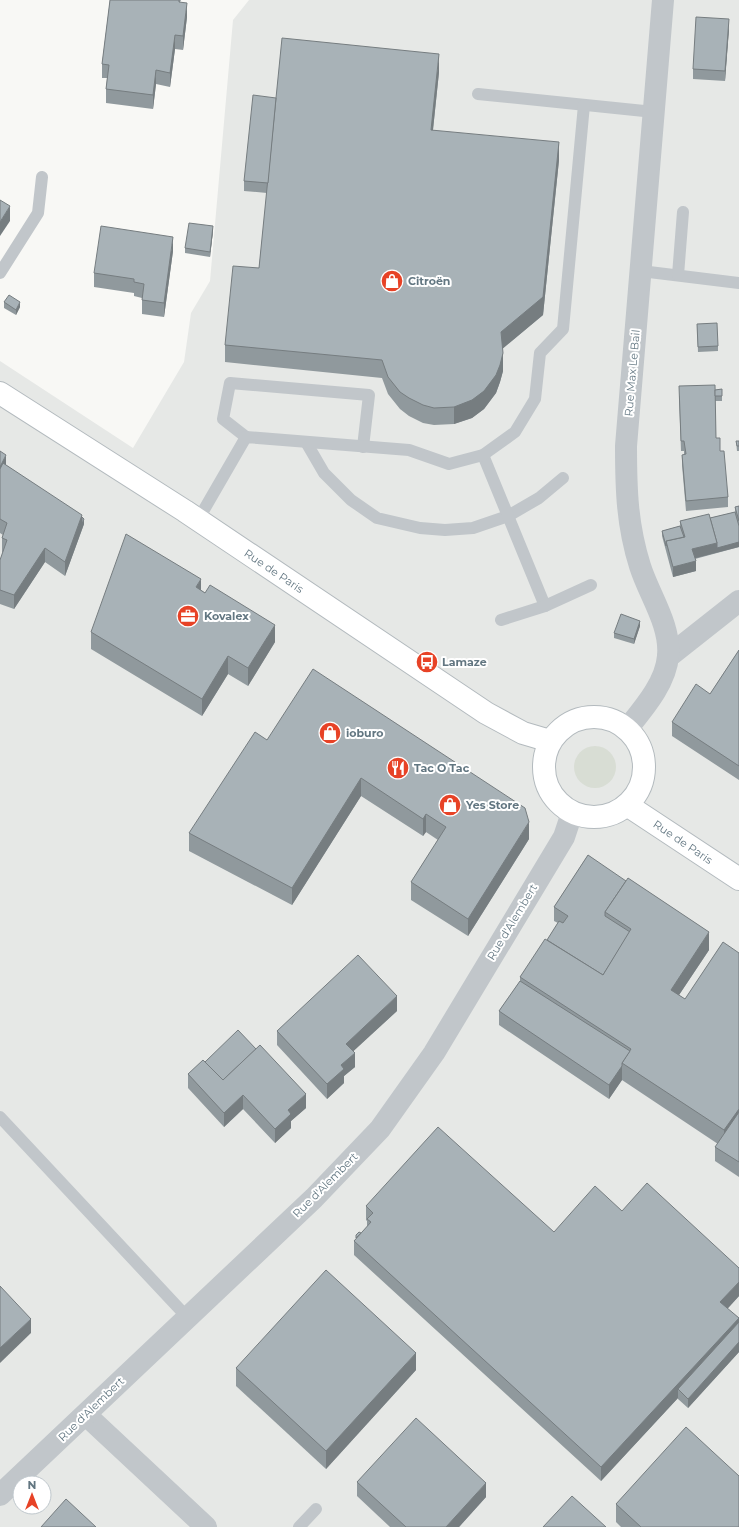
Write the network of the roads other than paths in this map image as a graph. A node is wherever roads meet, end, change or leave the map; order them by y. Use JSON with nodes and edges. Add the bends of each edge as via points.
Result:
{"nodes":[{"id":1,"x":663,"y":0,"type":"edge"},
{"id":2,"x":478,"y":94,"type":"dead end"},
{"id":3,"x":584,"y":105,"type":"junction"},
{"id":4,"x":654,"y":112,"type":"junction"},
{"id":5,"x":42,"y":177,"type":"dead end"},
{"id":6,"x":683,"y":212,"type":"dead end"},
{"id":7,"x":641,"y":270,"type":"junction"},
{"id":8,"x":0,"y":273,"type":"edge"},
{"id":9,"x":678,"y":275,"type":"junction"},
{"id":10,"x":739,"y":283,"type":"edge"},
{"id":11,"x":0,"y":393,"type":"edge"},
{"id":12,"x":246,"y":437,"type":"junction"},
{"id":13,"x":306,"y":442,"type":"junction"},
{"id":14,"x":363,"y":447,"type":"junction"},
{"id":15,"x":483,"y":455,"type":"junction"},
{"id":16,"x":563,"y":478,"type":"dead end"},
{"id":17,"x":508,"y":516,"type":"junction"},
{"id":18,"x":198,"y":520,"type":"junction"},
{"id":19,"x":591,"y":585,"type":"dead end"},
{"id":20,"x":739,"y":601,"type":"edge"},
{"id":21,"x":545,"y":606,"type":"junction"},
{"id":22,"x":501,"y":620,"type":"dead end"},
{"id":23,"x":668,"y":657,"type":"junction"},
{"id":24,"x":627,"y":729,"type":"junction"},
{"id":25,"x":550,"y":741,"type":"junction"},
{"id":26,"x":627,"y":805,"type":"junction"},
{"id":27,"x":572,"y":813,"type":"junction"},
{"id":28,"x":739,"y":879,"type":"edge"},
{"id":29,"x":0,"y":1117,"type":"edge"},
{"id":30,"x":187,"y":1317,"type":"junction"},
{"id":31,"x":86,"y":1415,"type":"junction"},
{"id":32,"x":0,"y":1495,"type":"edge"},
{"id":33,"x":316,"y":1509,"type":"dead end"},
{"id":34,"x":206,"y":1527,"type":"edge"},
{"id":35,"x":299,"y":1527,"type":"edge"}],
"edges":[{"from":1,"to":4,"type":"street","name":"Rue Max Le Bail"},
{"from":2,"to":3,"type":"lane"},
{"from":3,"to":4,"type":"lane"},
{"from":3,"to":15,"type":"lane","via":[[563,329],[540,353],[535,400],[515,432]]},
{"from":4,"to":7,"type":"street","name":"Rue Max Le Bail"},
{"from":5,"to":8,"type":"lane","via":[[38,213]]},
{"from":6,"to":9,"type":"lane"},
{"from":7,"to":9,"type":"lane"},
{"from":7,"to":23,"type":"street","name":"Rue Max Le Bail","via":[[626,446],[626,484],[629,523],[640,567],[668,638]]},
{"from":9,"to":10,"type":"lane"},
{"from":11,"to":18,"type":"main road","name":"Rue de Paris"},
{"from":12,"to":13,"type":"lane"},
{"from":12,"to":14,"type":"lane","via":[[223,420],[230,383],[368,395]]},
{"from":12,"to":18,"type":"lane"},
{"from":13,"to":14,"type":"lane"},
{"from":13,"to":17,"type":"lane","via":[[324,473],[351,500],[377,518],[420,528],[445,530],[473,528]]},
{"from":14,"to":15,"type":"lane","via":[[409,450],[448,464]]},
{"from":15,"to":17,"type":"lane"},
{"from":16,"to":17,"type":"lane","via":[[539,498]]},
{"from":17,"to":21,"type":"lane"},
{"from":18,"to":25,"type":"main road","name":"Rue de Paris","via":[[486,713],[524,733]]},
{"from":19,"to":21,"type":"lane"},
{"from":20,"to":23,"type":"street"},
{"from":21,"to":22,"type":"lane"},
{"from":23,"to":24,"type":"street","name":"Rue Max Le Bail","via":[[660,682],[647,705]]},
{"from":24,"to":25,"type":"main road","via":[[615,721],[601,717],[586,717],[572,721],[560,729]]},
{"from":24,"to":26,"type":"main road","via":[[638,743],[643,759],[643,776],[638,792]]},
{"from":25,"to":27,"type":"main road","via":[[544,756],[543,773],[551,794]]},
{"from":26,"to":27,"type":"main road","via":[[615,813],[600,817]]},
{"from":26,"to":28,"type":"main road","name":"Rue de Paris"},
{"from":27,"to":30,"type":"street","name":"Rue d'Alembert","via":[[564,837],[434,1053],[380,1129],[314,1198]]},
{"from":29,"to":30,"type":"lane"},
{"from":30,"to":31,"type":"street","name":"Rue d'Alembert"},
{"from":31,"to":32,"type":"street","name":"Rue d'Alembert"},
{"from":31,"to":34,"type":"street"},
{"from":33,"to":35,"type":"lane"}]}
